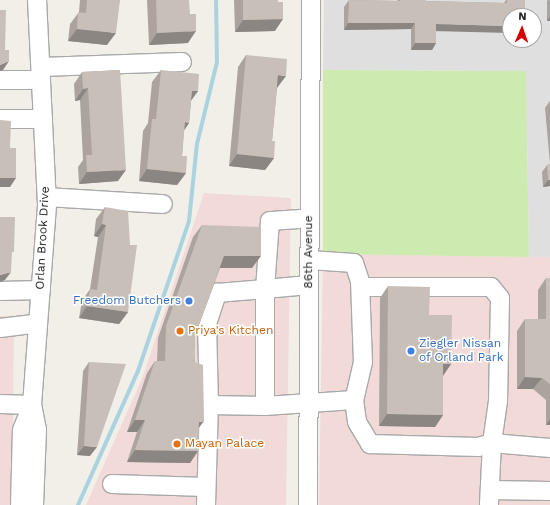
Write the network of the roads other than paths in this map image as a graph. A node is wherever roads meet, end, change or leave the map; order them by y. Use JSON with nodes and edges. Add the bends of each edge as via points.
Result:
{"nodes":[{"id":1,"x":37,"y":0,"type":"edge"},
{"id":2,"x":311,"y":0,"type":"edge"},
{"id":3,"x":182,"y":62,"type":"dead end"},
{"id":4,"x":41,"y":73,"type":"junction"},
{"id":5,"x":0,"y":80,"type":"edge"},
{"id":6,"x":43,"y":118,"type":"junction"},
{"id":7,"x":0,"y":119,"type":"edge"},
{"id":8,"x":47,"y":197,"type":"junction"},
{"id":9,"x":163,"y":204,"type":"dead end"},
{"id":10,"x":309,"y":218,"type":"junction"},
{"id":11,"x":309,"y":260,"type":"junction"},
{"id":12,"x":309,"y":285,"type":"junction"},
{"id":13,"x":360,"y":287,"type":"junction"},
{"id":14,"x":265,"y":289,"type":"junction"},
{"id":15,"x":0,"y":290,"type":"edge"},
{"id":16,"x":41,"y":290,"type":"junction"},
{"id":17,"x":38,"y":322,"type":"junction"},
{"id":18,"x":0,"y":328,"type":"edge"},
{"id":19,"x":354,"y":400,"type":"junction"},
{"id":20,"x":308,"y":403,"type":"junction"},
{"id":21,"x":0,"y":404,"type":"edge"},
{"id":22,"x":32,"y":405,"type":"junction"},
{"id":23,"x":209,"y":405,"type":"junction"},
{"id":24,"x":265,"y":406,"type":"junction"},
{"id":25,"x":492,"y":442,"type":"junction"},
{"id":26,"x":550,"y":448,"type":"edge"},
{"id":27,"x":112,"y":484,"type":"dead end"},
{"id":28,"x":206,"y":487,"type":"junction"},
{"id":29,"x":550,"y":491,"type":"edge"},
{"id":30,"x":489,"y":497,"type":"edge"},
{"id":31,"x":20,"y":505,"type":"edge"},
{"id":32,"x":34,"y":505,"type":"edge"},
{"id":33,"x":206,"y":505,"type":"edge"},
{"id":34,"x":308,"y":505,"type":"edge"}],
"edges":[{"from":1,"to":4,"type":"street","name":"Orlan Brook Drive"},
{"from":2,"to":10,"type":"street","name":"86th Avenue"},
{"from":3,"to":4,"type":"street"},
{"from":4,"to":5,"type":"street"},
{"from":4,"to":6,"type":"street","name":"Orlan Brook Drive"},
{"from":6,"to":7,"type":"street"},
{"from":6,"to":8,"type":"street","name":"Orlan Brook Drive"},
{"from":8,"to":9,"type":"street"},
{"from":8,"to":16,"type":"street","name":"Orlan Brook Drive"},
{"from":10,"to":11,"type":"street","name":"86th Avenue"},
{"from":10,"to":14,"type":"street","via":[[270,221]]},
{"from":11,"to":12,"type":"street","name":"86th Avenue"},
{"from":11,"to":13,"type":"street","via":[[354,263]]},
{"from":12,"to":14,"type":"street"},
{"from":12,"to":20,"type":"street","name":"86th Avenue"},
{"from":13,"to":19,"type":"street","via":[[364,362]]},
{"from":13,"to":25,"type":"street","via":[[491,287],[500,298],[498,401]]},
{"from":14,"to":23,"type":"street","via":[[217,294],[207,324]]},
{"from":14,"to":24,"type":"street"},
{"from":15,"to":16,"type":"street"},
{"from":16,"to":17,"type":"street","name":"Orlan Brook Drive"},
{"from":17,"to":18,"type":"street"},
{"from":17,"to":22,"type":"street","name":"Orlan Brook Drive"},
{"from":19,"to":20,"type":"street"},
{"from":19,"to":25,"type":"street","via":[[357,422],[370,444],[478,447]]},
{"from":20,"to":24,"type":"street"},
{"from":20,"to":34,"type":"street","name":"86th Avenue"},
{"from":21,"to":22,"type":"street"},
{"from":22,"to":31,"type":"street","name":"Orlan Brook Drive","via":[[22,430]]},
{"from":22,"to":32,"type":"street","name":"Orlan Brook Drive","via":[[37,430]]},
{"from":23,"to":24,"type":"street"},
{"from":23,"to":28,"type":"street"},
{"from":25,"to":26,"type":"street"},
{"from":25,"to":30,"type":"street"},
{"from":27,"to":28,"type":"street"},
{"from":28,"to":33,"type":"street"},
{"from":29,"to":30,"type":"street"}]}
